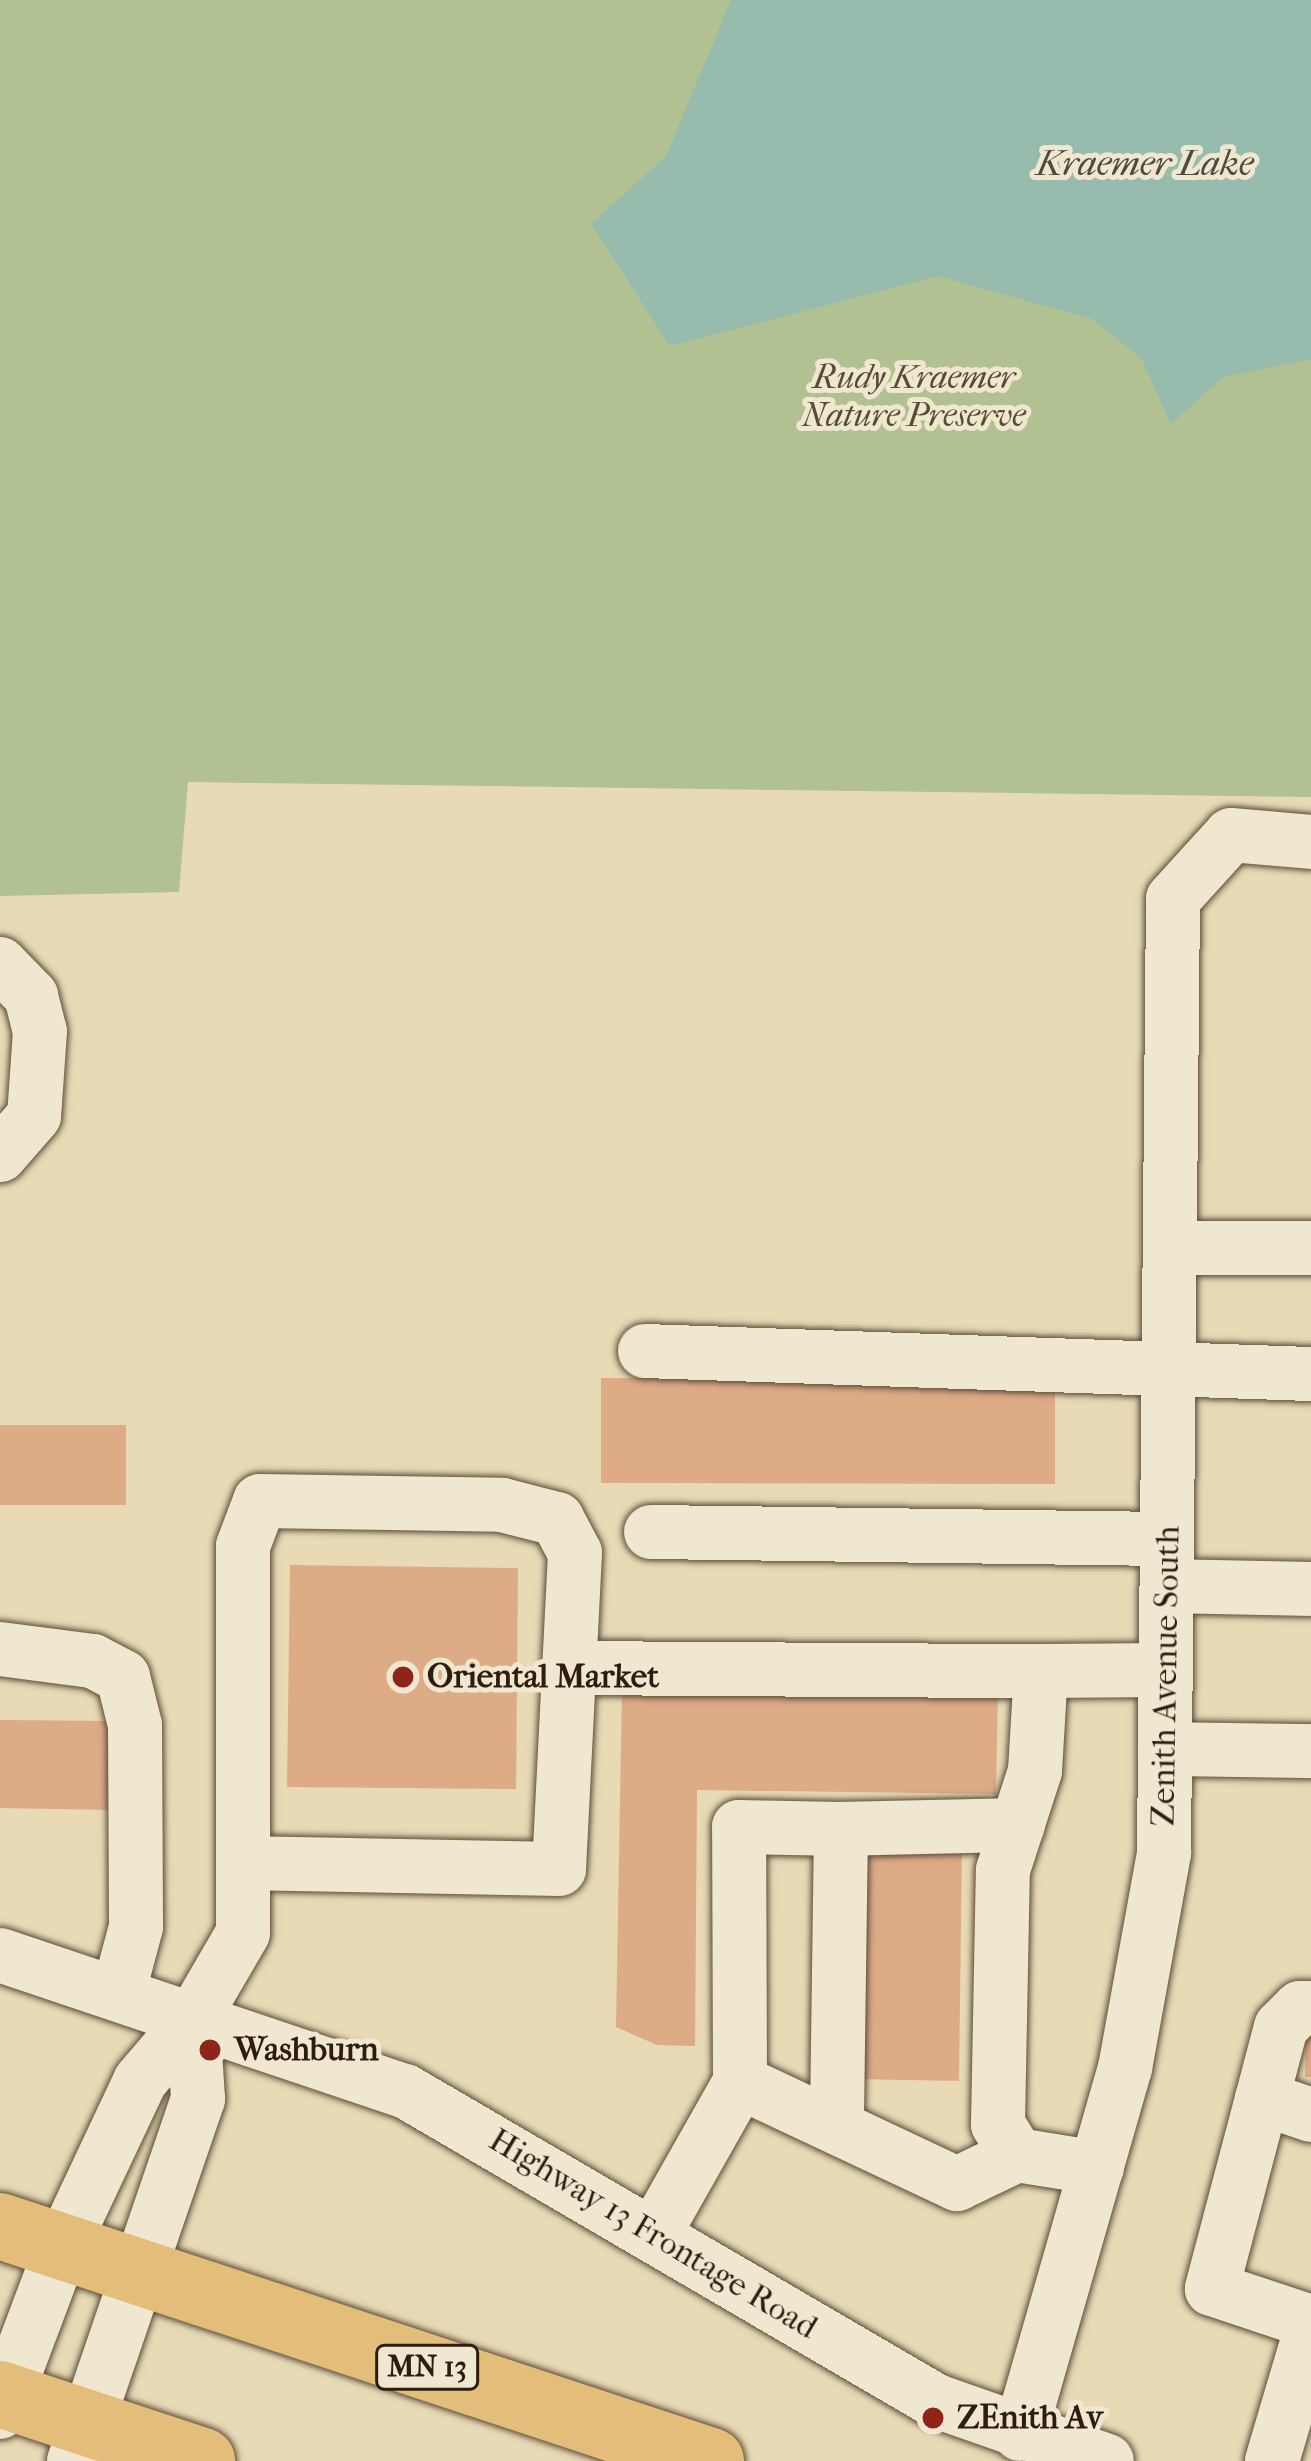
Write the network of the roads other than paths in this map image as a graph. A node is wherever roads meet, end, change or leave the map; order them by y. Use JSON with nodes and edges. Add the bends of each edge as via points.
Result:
{"nodes":[{"id":1,"x":1311,"y":842,"type":"edge"},
{"id":2,"x":0,"y":964,"type":"edge"},
{"id":3,"x":0,"y":1155,"type":"edge"},
{"id":4,"x":1170,"y":1248,"type":"junction"},
{"id":5,"x":1311,"y":1248,"type":"edge"},
{"id":6,"x":646,"y":1351,"type":"dead end"},
{"id":7,"x":1168,"y":1370,"type":"junction"},
{"id":8,"x":1311,"y":1374,"type":"edge"},
{"id":9,"x":651,"y":1532,"type":"dead end"},
{"id":10,"x":1167,"y":1563,"type":"junction"},
{"id":11,"x":1311,"y":1589,"type":"edge"},
{"id":12,"x":0,"y":1649,"type":"edge"},
{"id":13,"x":569,"y":1668,"type":"junction"},
{"id":14,"x":1166,"y":1670,"type":"junction"},
{"id":15,"x":1041,"y":1671,"type":"junction"},
{"id":16,"x":1165,"y":1749,"type":"junction"},
{"id":17,"x":1311,"y":1751,"type":"edge"},
{"id":18,"x":1018,"y":1825,"type":"junction"},
{"id":19,"x":841,"y":1829,"type":"junction"},
{"id":20,"x":243,"y":1863,"type":"junction"},
{"id":21,"x":0,"y":1955,"type":"edge"},
{"id":22,"x":118,"y":1994,"type":"junction"},
{"id":23,"x":1311,"y":2008,"type":"edge"},
{"id":24,"x":193,"y":2020,"type":"junction"},
{"id":25,"x":740,"y":2082,"type":"junction"},
{"id":26,"x":1287,"y":2106,"type":"edge"},
{"id":27,"x":837,"y":2124,"type":"junction"},
{"id":28,"x":1017,"y":2155,"type":"junction"},
{"id":29,"x":1096,"y":2168,"type":"junction"},
{"id":30,"x":0,"y":2226,"type":"edge"},
{"id":31,"x":654,"y":2234,"type":"junction"},
{"id":32,"x":62,"y":2247,"type":"junction"},
{"id":33,"x":144,"y":2272,"type":"junction"},
{"id":34,"x":1311,"y":2325,"type":"edge"},
{"id":35,"x":2,"y":2401,"type":"edge"},
{"id":36,"x":1021,"y":2434,"type":"junction"},
{"id":37,"x":81,"y":2442,"type":"edge"},
{"id":38,"x":202,"y":2461,"type":"edge"},
{"id":39,"x":710,"y":2461,"type":"edge"},
{"id":40,"x":1107,"y":2461,"type":"edge"},
{"id":41,"x":1272,"y":2461,"type":"edge"}],
"edges":[{"from":1,"to":4,"type":"street","name":"Zenith Avenue South","via":[[1231,835],[1173,899]]},
{"from":2,"to":3,"type":"street","via":[[31,996],[40,1031],[34,1116]]},
{"from":4,"to":5,"type":"street"},
{"from":4,"to":7,"type":"street","name":"Zenith Avenue South"},
{"from":6,"to":7,"type":"street"},
{"from":7,"to":8,"type":"street"},
{"from":7,"to":10,"type":"street","name":"Zenith Avenue South"},
{"from":9,"to":10,"type":"street"},
{"from":10,"to":11,"type":"street"},
{"from":10,"to":14,"type":"street","name":"Zenith Avenue South"},
{"from":12,"to":22,"type":"street","via":[[93,1661],[123,1677],[135,1725],[136,1927]]},
{"from":13,"to":15,"type":"street"},
{"from":13,"to":20,"type":"street","via":[[559,1869]]},
{"from":13,"to":20,"type":"street","via":[[574,1552],[557,1519],[502,1505],[260,1501],[243,1546]]},
{"from":14,"to":15,"type":"street"},
{"from":14,"to":16,"type":"street","name":"Zenith Avenue South"},
{"from":15,"to":18,"type":"street","via":[[1035,1771]]},
{"from":16,"to":17,"type":"street"},
{"from":16,"to":29,"type":"street","name":"Zenith Avenue South","via":[[1164,1853],[1125,2068]]},
{"from":18,"to":19,"type":"street"},
{"from":18,"to":28,"type":"street","via":[[1003,1870],[998,2124]]},
{"from":19,"to":25,"type":"street","via":[[739,1827]]},
{"from":19,"to":27,"type":"street"},
{"from":20,"to":24,"type":"street","via":[[243,1933]]},
{"from":21,"to":22,"type":"street","name":"Highway 13 Frontage Road"},
{"from":22,"to":24,"type":"street","name":"Highway 13 Frontage Road"},
{"from":23,"to":26,"type":"street","via":[[1281,2027]]},
{"from":24,"to":31,"type":"street","name":"Highway 13 Frontage Road","via":[[405,2091]]},
{"from":24,"to":32,"type":"street","via":[[140,2081]]},
{"from":24,"to":33,"type":"street","via":[[198,2099]]},
{"from":25,"to":27,"type":"street"},
{"from":25,"to":31,"type":"street"},
{"from":26,"to":34,"type":"street","via":[[1212,2289]]},
{"from":27,"to":28,"type":"street","via":[[957,2183]]},
{"from":28,"to":29,"type":"street"},
{"from":29,"to":36,"type":"street","name":"Zenith Avenue South"},
{"from":30,"to":32,"type":"highway","number":"MN 13"},
{"from":31,"to":36,"type":"street","name":"Highway 13 Frontage Road","via":[[883,2372]]},
{"from":32,"to":33,"type":"highway","number":"MN 13"},
{"from":32,"to":35,"type":"street"},
{"from":33,"to":37,"type":"street"},
{"from":33,"to":39,"type":"highway","number":"MN 13"},
{"from":34,"to":41,"type":"street"},
{"from":35,"to":37,"type":"highway"},
{"from":36,"to":40,"type":"street","name":"Highway 13 Frontage Road"},
{"from":37,"to":38,"type":"highway"}]}
